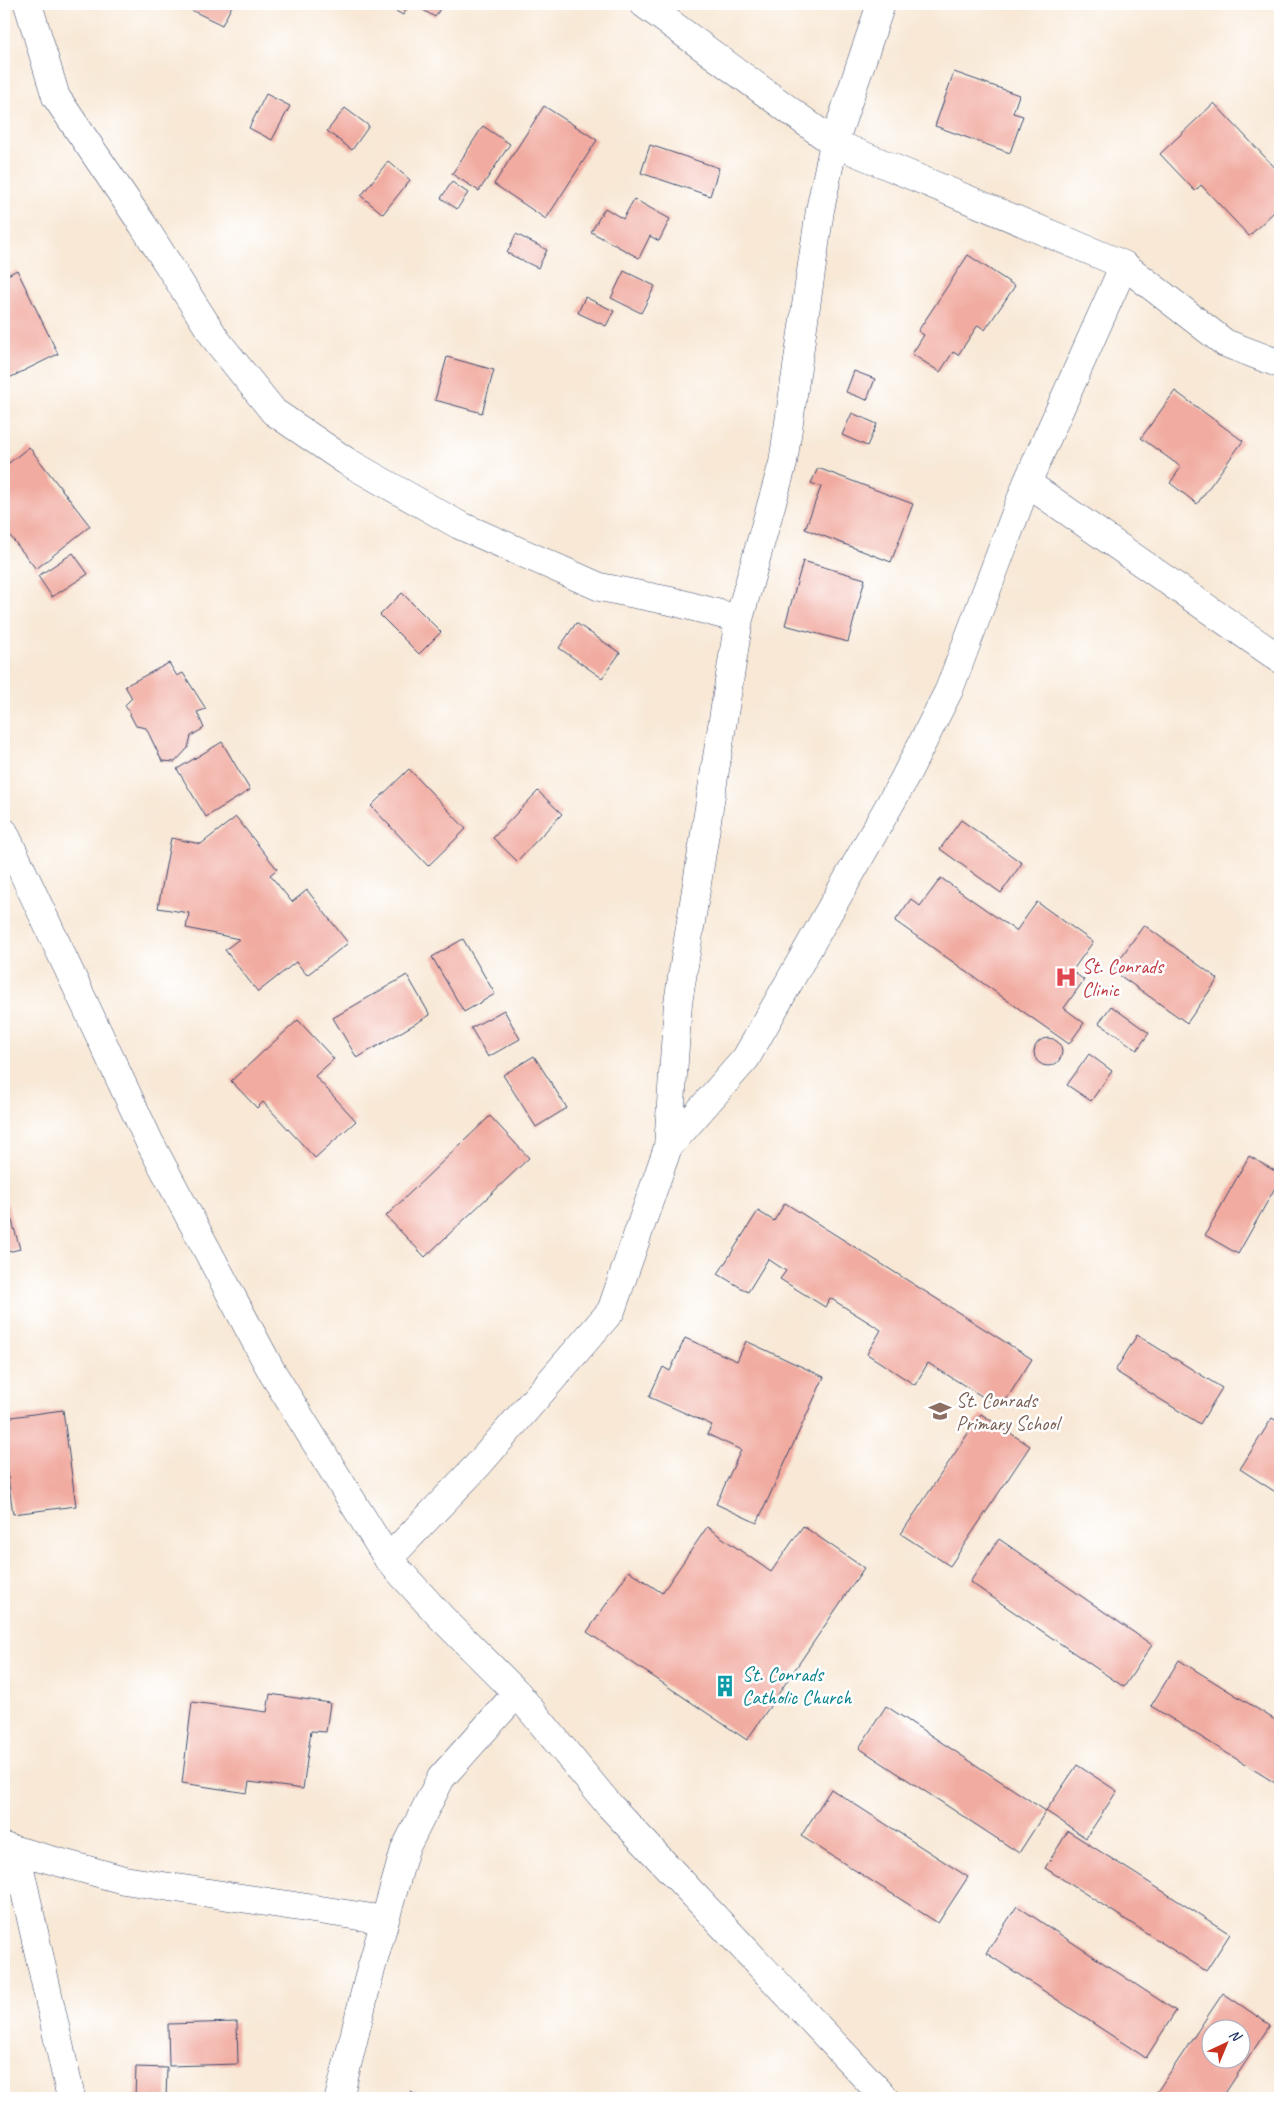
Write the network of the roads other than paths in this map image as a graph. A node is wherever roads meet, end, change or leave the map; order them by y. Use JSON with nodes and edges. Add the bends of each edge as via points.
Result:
{"nodes":[{"id":1,"x":28,"y":4,"type":"edge"},
{"id":2,"x":644,"y":4,"type":"edge"},
{"id":3,"x":881,"y":4,"type":"edge"},
{"id":4,"x":834,"y":143,"type":"junction"},
{"id":5,"x":1124,"y":265,"type":"junction"},
{"id":6,"x":1280,"y":364,"type":"edge"},
{"id":7,"x":1026,"y":483,"type":"junction"},
{"id":8,"x":739,"y":619,"type":"junction"},
{"id":9,"x":1280,"y":659,"type":"edge"},
{"id":10,"x":4,"y":832,"type":"edge"},
{"id":11,"x":668,"y":1146,"type":"junction"},
{"id":12,"x":388,"y":1559,"type":"junction"},
{"id":13,"x":517,"y":1693,"type":"junction"},
{"id":14,"x":10,"y":1849,"type":"edge"},
{"id":15,"x":385,"y":1920,"type":"junction"},
{"id":16,"x":71,"y":2098,"type":"edge"},
{"id":17,"x":340,"y":2098,"type":"edge"},
{"id":18,"x":885,"y":2098,"type":"edge"}],
"edges":[{"from":1,"to":8,"type":"street","via":[[56,97],[143,224],[217,341],[274,412],[346,461],[459,525],[600,587]]},
{"from":2,"to":4,"type":"street"},
{"from":3,"to":4,"type":"street"},
{"from":4,"to":5,"type":"street"},
{"from":4,"to":8,"type":"street","via":[[820,210],[783,463]]},
{"from":5,"to":6,"type":"street","via":[[1225,343]]},
{"from":5,"to":7,"type":"street"},
{"from":7,"to":9,"type":"street"},
{"from":7,"to":11,"type":"street","via":[[949,690],[903,781],[746,1058]]},
{"from":8,"to":11,"type":"street","via":[[678,1003]]},
{"from":10,"to":12,"type":"street","via":[[149,1142],[272,1372]]},
{"from":11,"to":12,"type":"street","via":[[611,1311],[478,1465]]},
{"from":12,"to":13,"type":"street"},
{"from":13,"to":15,"type":"street","via":[[441,1778],[405,1849]]},
{"from":13,"to":18,"type":"street","via":[[610,1806]]},
{"from":14,"to":15,"type":"street","via":[[124,1880]]},
{"from":14,"to":16,"type":"street"},
{"from":15,"to":17,"type":"street"}]}
